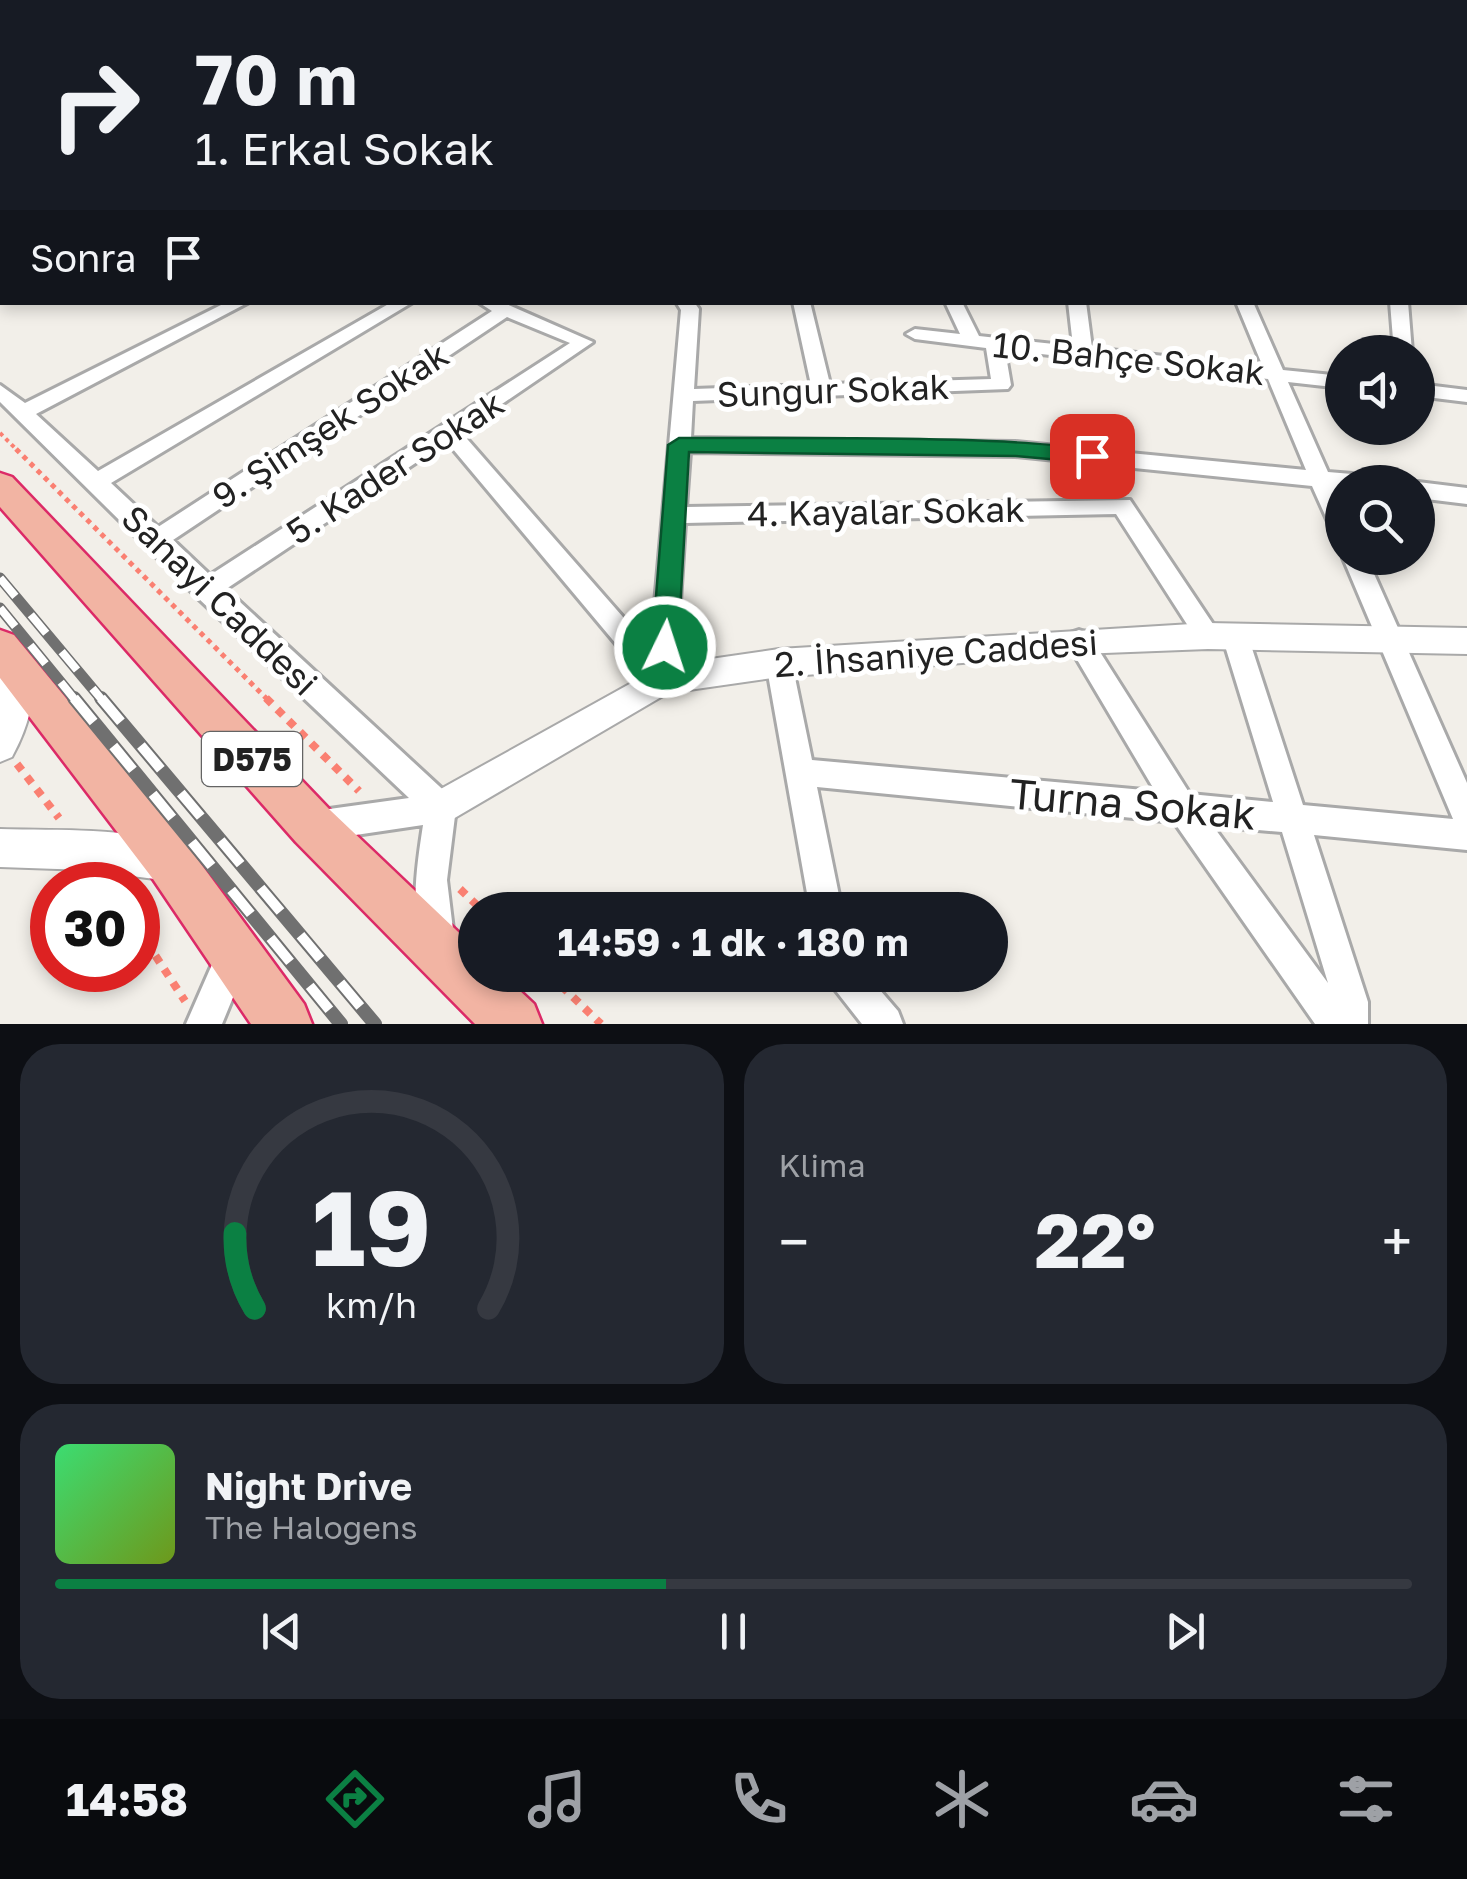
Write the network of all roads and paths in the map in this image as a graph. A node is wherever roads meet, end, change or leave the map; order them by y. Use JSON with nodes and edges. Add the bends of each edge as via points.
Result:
{"nodes":[{"id":1,"x":200,"y":305,"type":"edge"},
{"id":2,"x":236,"y":305,"type":"edge"},
{"id":3,"x":400,"y":305,"type":"edge"},
{"id":4,"x":686,"y":305,"type":"edge"},
{"id":5,"x":802,"y":305,"type":"edge"},
{"id":6,"x":954,"y":305,"type":"edge"},
{"id":7,"x":1077,"y":305,"type":"edge"},
{"id":8,"x":1245,"y":305,"type":"edge"},
{"id":9,"x":1399,"y":305,"type":"edge"},
{"id":10,"x":495,"y":306,"type":"edge"},
{"id":11,"x":218,"y":314,"type":"junction"},
{"id":12,"x":915,"y":334,"type":"dead end"},
{"id":13,"x":1402,"y":335,"type":"edge"},
{"id":14,"x":972,"y":340,"type":"junction"},
{"id":15,"x":995,"y":343,"type":"junction"},
{"id":16,"x":1083,"y":353,"type":"junction"},
{"id":17,"x":1278,"y":375,"type":"junction"},
{"id":18,"x":1325,"y":380,"type":"edge"},
{"id":19,"x":0,"y":391,"type":"edge"},
{"id":20,"x":822,"y":391,"type":"junction"},
{"id":21,"x":1435,"y":392,"type":"edge"},
{"id":22,"x":682,"y":395,"type":"junction"},
{"id":23,"x":1467,"y":396,"type":"edge"},
{"id":24,"x":24,"y":412,"type":"junction"},
{"id":25,"x":0,"y":432,"type":"edge"},
{"id":26,"x":450,"y":432,"type":"junction"},
{"id":27,"x":679,"y":445,"type":"junction"},
{"id":28,"x":1320,"y":479,"type":"junction"},
{"id":29,"x":1325,"y":479,"type":"edge"},
{"id":30,"x":95,"y":482,"type":"junction"},
{"id":31,"x":0,"y":485,"type":"edge"},
{"id":32,"x":1325,"y":490,"type":"edge"},
{"id":33,"x":1435,"y":492,"type":"edge"},
{"id":34,"x":1467,"y":496,"type":"edge"},
{"id":35,"x":674,"y":516,"type":"junction"},
{"id":36,"x":155,"y":540,"type":"junction"},
{"id":37,"x":1362,"y":575,"type":"edge"},
{"id":38,"x":206,"y":590,"type":"junction"},
{"id":39,"x":1222,"y":636,"type":"junction"},
{"id":40,"x":1390,"y":639,"type":"junction"},
{"id":41,"x":1079,"y":642,"type":"junction"},
{"id":42,"x":1467,"y":642,"type":"edge"},
{"id":43,"x":8,"y":656,"type":"edge"},
{"id":44,"x":778,"y":663,"type":"junction"},
{"id":45,"x":662,"y":680,"type":"junction"},
{"id":46,"x":1,"y":745,"type":"edge"},
{"id":47,"x":800,"y":772,"type":"junction"},
{"id":48,"x":440,"y":808,"type":"junction"},
{"id":49,"x":1182,"y":808,"type":"junction"},
{"id":50,"x":384,"y":816,"type":"junction"},
{"id":51,"x":1467,"y":817,"type":"edge"},
{"id":52,"x":1294,"y":818,"type":"junction"},
{"id":53,"x":314,"y":826,"type":"junction"},
{"id":54,"x":1467,"y":835,"type":"edge"},
{"id":55,"x":0,"y":848,"type":"edge"},
{"id":56,"x":86,"y":851,"type":"junction"},
{"id":57,"x":170,"y":862,"type":"junction"},
{"id":58,"x":432,"y":863,"type":"junction"},
{"id":59,"x":463,"y":892,"type":"edge"},
{"id":60,"x":823,"y":892,"type":"edge"},
{"id":61,"x":438,"y":944,"type":"junction"},
{"id":62,"x":233,"y":956,"type":"junction"},
{"id":63,"x":160,"y":961,"type":"edge"},
{"id":64,"x":568,"y":992,"type":"edge"},
{"id":65,"x":859,"y":992,"type":"edge"},
{"id":66,"x":197,"y":1016,"type":"edge"},
{"id":67,"x":284,"y":1024,"type":"edge"},
{"id":68,"x":514,"y":1024,"type":"edge"},
{"id":69,"x":601,"y":1024,"type":"edge"},
{"id":70,"x":885,"y":1024,"type":"edge"},
{"id":71,"x":1336,"y":1024,"type":"edge"},
{"id":72,"x":1350,"y":1024,"type":"edge"}],
"edges":[{"from":1,"to":11,"type":"street"},
{"from":2,"to":11,"type":"street"},
{"from":3,"to":30,"type":"street"},
{"from":4,"to":22,"type":"street"},
{"from":5,"to":20,"type":"street"},
{"from":6,"to":14,"type":"street"},
{"from":7,"to":16,"type":"street"},
{"from":8,"to":17,"type":"street"},
{"from":9,"to":13,"type":"street"},
{"from":10,"to":26,"type":"street","name":"5. Kader Sokak","via":[[584,342]]},
{"from":10,"to":36,"type":"street","name":"9. Şimşek Sokak"},
{"from":11,"to":24,"type":"street"},
{"from":12,"to":14,"type":"street","name":"10. Bahçe Sokak"},
{"from":14,"to":15,"type":"street","name":"10. Bahçe Sokak"},
{"from":15,"to":16,"type":"street","name":"10. Bahçe Sokak"},
{"from":15,"to":20,"type":"street","name":"Sungur Sokak","via":[[1001,385]]},
{"from":16,"to":17,"type":"street","name":"10. Bahçe Sokak"},
{"from":17,"to":18,"type":"street","name":"10. Bahçe Sokak"},
{"from":17,"to":28,"type":"street"},
{"from":19,"to":24,"type":"street","name":"Sanayi Caddesi"},
{"from":20,"to":22,"type":"street","name":"Sungur Sokak"},
{"from":21,"to":23,"type":"street"},
{"from":22,"to":27,"type":"street"},
{"from":24,"to":30,"type":"street","name":"Sanayi Caddesi"},
{"from":25,"to":50,"type":"path"},
{"from":26,"to":38,"type":"street","name":"5. Kader Sokak"},
{"from":26,"to":45,"type":"street"},
{"from":27,"to":28,"type":"street","via":[[1016,449]]},
{"from":27,"to":35,"type":"street"},
{"from":28,"to":29,"type":"street"},
{"from":28,"to":32,"type":"street"},
{"from":30,"to":36,"type":"street","name":"Sanayi Caddesi"},
{"from":31,"to":53,"type":"highway","number":"D575"},
{"from":33,"to":34,"type":"street"},
{"from":35,"to":39,"type":"street","name":"4. Kayalar Sokak","via":[[1122,506]]},
{"from":35,"to":45,"type":"street"},
{"from":36,"to":38,"type":"street","name":"Sanayi Caddesi"},
{"from":37,"to":40,"type":"street"},
{"from":38,"to":48,"type":"street","name":"Sanayi Caddesi"},
{"from":39,"to":40,"type":"street","name":"2. İhsaniye Caddesi"},
{"from":39,"to":41,"type":"street","name":"2. İhsaniye Caddesi"},
{"from":39,"to":52,"type":"street"},
{"from":40,"to":42,"type":"street","name":"2. İhsaniye Caddesi"},
{"from":40,"to":51,"type":"street"},
{"from":41,"to":44,"type":"street","name":"2. İhsaniye Caddesi"},
{"from":41,"to":49,"type":"street"},
{"from":43,"to":46,"type":"street","via":[[12,724]]},
{"from":43,"to":57,"type":"highway"},
{"from":44,"to":45,"type":"street","name":"2. İhsaniye Caddesi"},
{"from":44,"to":47,"type":"street"},
{"from":45,"to":48,"type":"street","name":"2. İhsaniye Caddesi"},
{"from":46,"to":56,"type":"path"},
{"from":47,"to":49,"type":"street","name":"Turna Sokak"},
{"from":47,"to":60,"type":"street"},
{"from":48,"to":50,"type":"street"},
{"from":48,"to":58,"type":"street"},
{"from":49,"to":52,"type":"street","name":"Turna Sokak"},
{"from":49,"to":71,"type":"street"},
{"from":50,"to":53,"type":"street"},
{"from":52,"to":54,"type":"street","name":"Turna Sokak"},
{"from":52,"to":72,"type":"street","via":[[1351,1002]]},
{"from":53,"to":61,"type":"highway","number":"D575"},
{"from":55,"to":56,"type":"street"},
{"from":56,"to":57,"type":"street"},
{"from":57,"to":62,"type":"highway"},
{"from":58,"to":59,"type":"path"},
{"from":58,"to":61,"type":"street"},
{"from":61,"to":68,"type":"highway","number":"D575"},
{"from":62,"to":66,"type":"street"},
{"from":62,"to":67,"type":"highway"},
{"from":63,"to":66,"type":"path"},
{"from":64,"to":69,"type":"path"},
{"from":65,"to":70,"type":"street"}]}
